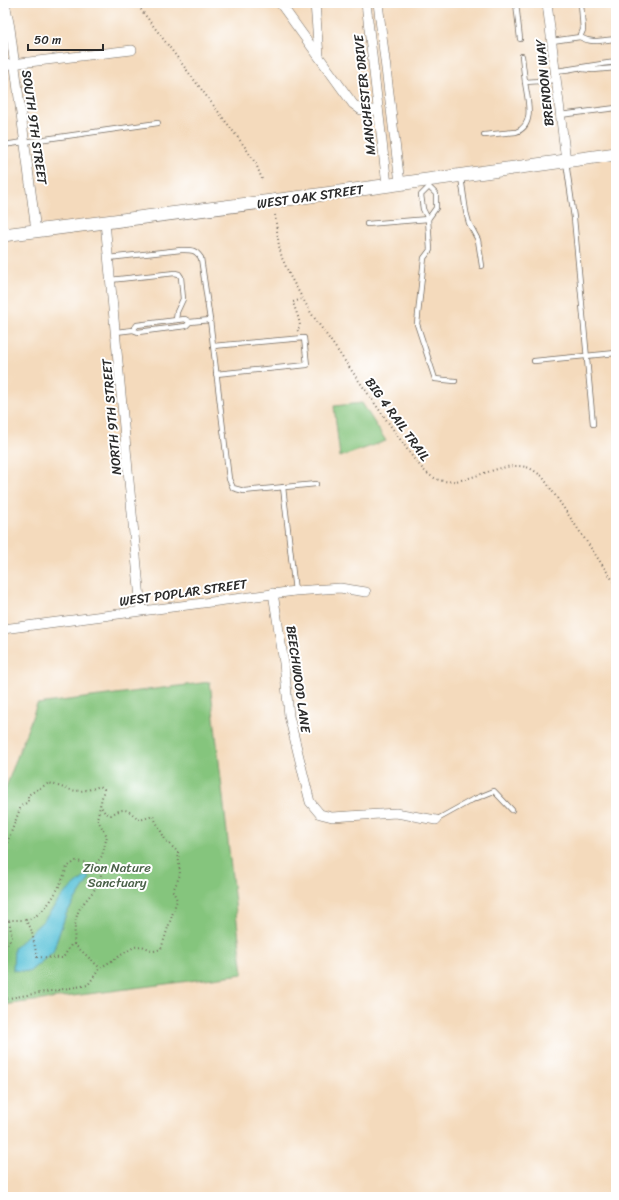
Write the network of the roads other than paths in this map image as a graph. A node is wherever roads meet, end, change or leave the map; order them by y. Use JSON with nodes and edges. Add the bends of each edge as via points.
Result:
{"nodes":[{"id":1,"x":5,"y":3,"type":"edge"},
{"id":2,"x":280,"y":3,"type":"edge"},
{"id":3,"x":314,"y":3,"type":"edge"},
{"id":4,"x":366,"y":3,"type":"edge"},
{"id":5,"x":378,"y":3,"type":"edge"},
{"id":6,"x":516,"y":3,"type":"edge"},
{"id":7,"x":547,"y":3,"type":"edge"},
{"id":8,"x":580,"y":3,"type":"edge"},
{"id":9,"x":580,"y":37,"type":"junction"},
{"id":10,"x":520,"y":39,"type":"dead end"},
{"id":11,"x":616,"y":39,"type":"edge"},
{"id":12,"x":552,"y":41,"type":"junction"},
{"id":13,"x":132,"y":50,"type":"dead end"},
{"id":14,"x":320,"y":56,"type":"junction"},
{"id":15,"x":522,"y":56,"type":"dead end"},
{"id":16,"x":616,"y":62,"type":"edge"},
{"id":17,"x":14,"y":63,"type":"junction"},
{"id":18,"x":3,"y":65,"type":"edge"},
{"id":19,"x":616,"y":68,"type":"edge"},
{"id":20,"x":579,"y":69,"type":"junction"},
{"id":21,"x":556,"y":75,"type":"junction"},
{"id":22,"x":525,"y":82,"type":"junction"},
{"id":23,"x":616,"y":105,"type":"edge"},
{"id":24,"x":616,"y":108,"type":"edge"},
{"id":25,"x":378,"y":110,"type":"junction"},
{"id":26,"x":602,"y":110,"type":"junction"},
{"id":27,"x":560,"y":115,"type":"junction"},
{"id":28,"x":158,"y":123,"type":"dead end"},
{"id":29,"x":484,"y":135,"type":"dead end"},
{"id":30,"x":25,"y":142,"type":"junction"},
{"id":31,"x":3,"y":145,"type":"edge"},
{"id":32,"x":616,"y":154,"type":"edge"},
{"id":33,"x":566,"y":161,"type":"junction"},
{"id":34,"x":461,"y":175,"type":"junction"},
{"id":35,"x":400,"y":183,"type":"junction"},
{"id":36,"x":428,"y":183,"type":"junction"},
{"id":37,"x":387,"y":185,"type":"junction"},
{"id":38,"x":428,"y":219,"type":"junction"},
{"id":39,"x":105,"y":222,"type":"junction"},
{"id":40,"x":367,"y":224,"type":"dead end"},
{"id":41,"x":36,"y":231,"type":"junction"},
{"id":42,"x":3,"y":235,"type":"edge"},
{"id":43,"x":108,"y":258,"type":"junction"},
{"id":44,"x":482,"y":266,"type":"dead end"},
{"id":45,"x":110,"y":280,"type":"junction"},
{"id":46,"x":176,"y":320,"type":"junction"},
{"id":47,"x":210,"y":320,"type":"junction"},
{"id":48,"x":190,"y":322,"type":"junction"},
{"id":49,"x":134,"y":330,"type":"junction"},
{"id":50,"x":116,"y":332,"type":"junction"},
{"id":51,"x":213,"y":346,"type":"junction"},
{"id":52,"x":616,"y":353,"type":"edge"},
{"id":53,"x":587,"y":356,"type":"junction"},
{"id":54,"x":534,"y":361,"type":"dead end"},
{"id":55,"x":216,"y":374,"type":"junction"},
{"id":56,"x":455,"y":380,"type":"dead end"},
{"id":57,"x":594,"y":424,"type":"dead end"},
{"id":58,"x":316,"y":484,"type":"dead end"},
{"id":59,"x":283,"y":487,"type":"junction"},
{"id":60,"x":294,"y":591,"type":"junction"},
{"id":61,"x":366,"y":592,"type":"dead end"},
{"id":62,"x":273,"y":593,"type":"junction"},
{"id":63,"x":141,"y":610,"type":"junction"},
{"id":64,"x":3,"y":629,"type":"edge"},
{"id":65,"x":512,"y":810,"type":"dead end"},
{"id":66,"x":436,"y":820,"type":"joint"}],
"edges":[{"from":1,"to":17,"type":"street","name":"SOUTH 9TH STREET"},
{"from":2,"to":14,"type":"street"},
{"from":3,"to":14,"type":"street"},
{"from":4,"to":25,"type":"street","name":"MANCHESTER DRIVE"},
{"from":5,"to":35,"type":"street","name":"MANCHESTER DRIVE"},
{"from":6,"to":10,"type":"lane"},
{"from":7,"to":12,"type":"street","name":"BRENDON WAY"},
{"from":8,"to":9,"type":"lane","via":[[583,30]]},
{"from":9,"to":11,"type":"lane","via":[[592,42]]},
{"from":9,"to":12,"type":"lane"},
{"from":12,"to":21,"type":"street","name":"BRENDON WAY"},
{"from":13,"to":17,"type":"street"},
{"from":14,"to":25,"type":"street","via":[[353,104],[361,110]]},
{"from":15,"to":22,"type":"lane"},
{"from":16,"to":20,"type":"lane"},
{"from":17,"to":18,"type":"street"},
{"from":17,"to":30,"type":"street","name":"SOUTH 9TH STREET"},
{"from":19,"to":20,"type":"lane"},
{"from":20,"to":21,"type":"lane"},
{"from":21,"to":22,"type":"lane"},
{"from":21,"to":27,"type":"street","name":"BRENDON WAY"},
{"from":22,"to":29,"type":"lane","via":[[528,117],[525,126],[516,132]]},
{"from":23,"to":26,"type":"lane"},
{"from":24,"to":26,"type":"lane"},
{"from":25,"to":37,"type":"street","name":"MANCHESTER DRIVE"},
{"from":26,"to":27,"type":"lane"},
{"from":27,"to":33,"type":"street","name":"BRENDON WAY"},
{"from":28,"to":30,"type":"lane"},
{"from":30,"to":31,"type":"lane"},
{"from":30,"to":41,"type":"street","name":"SOUTH 9TH STREET"},
{"from":32,"to":33,"type":"main road","name":"WEST OAK STREET"},
{"from":33,"to":34,"type":"main road","name":"WEST OAK STREET"},
{"from":33,"to":53,"type":"lane"},
{"from":34,"to":36,"type":"main road","name":"WEST OAK STREET"},
{"from":34,"to":44,"type":"lane","via":[[466,212],[478,240]]},
{"from":35,"to":36,"type":"main road","name":"WEST OAK STREET"},
{"from":35,"to":37,"type":"main road","name":"WEST OAK STREET"},
{"from":36,"to":38,"type":"lane","via":[[420,195]]},
{"from":36,"to":38,"type":"lane","via":[[436,194],[436,208]]},
{"from":37,"to":39,"type":"main road","name":"WEST OAK STREET"},
{"from":38,"to":40,"type":"lane"},
{"from":38,"to":56,"type":"lane","via":[[430,250],[424,258],[417,324],[435,379]]},
{"from":39,"to":41,"type":"main road","name":"WEST OAK STREET"},
{"from":39,"to":43,"type":"street","name":"NORTH 9TH STREET"},
{"from":41,"to":42,"type":"main road","name":"WEST OAK STREET"},
{"from":43,"to":45,"type":"street","name":"NORTH 9TH STREET"},
{"from":43,"to":47,"type":"lane","via":[[181,250],[197,252],[201,258]]},
{"from":45,"to":46,"type":"lane","via":[[179,274],[183,299],[176,312]]},
{"from":45,"to":50,"type":"street","name":"NORTH 9TH STREET"},
{"from":46,"to":48,"type":"lane","via":[[185,319]]},
{"from":46,"to":49,"type":"lane","via":[[137,325]]},
{"from":47,"to":48,"type":"lane"},
{"from":47,"to":51,"type":"lane"},
{"from":48,"to":49,"type":"lane","via":[[186,326],[138,332]]},
{"from":49,"to":50,"type":"lane"},
{"from":50,"to":63,"type":"street","name":"NORTH 9TH STREET"},
{"from":51,"to":55,"type":"lane"},
{"from":51,"to":55,"type":"lane","via":[[304,338],[307,365]]},
{"from":52,"to":53,"type":"lane"},
{"from":53,"to":54,"type":"lane"},
{"from":53,"to":57,"type":"lane"},
{"from":55,"to":59,"type":"lane","via":[[229,479],[233,488],[244,491]]},
{"from":58,"to":59,"type":"lane"},
{"from":59,"to":60,"type":"lane"},
{"from":60,"to":61,"type":"street","name":"WEST POPLAR STREET","via":[[340,588]]},
{"from":60,"to":62,"type":"street","name":"WEST POPLAR STREET"},
{"from":62,"to":63,"type":"street","name":"WEST POPLAR STREET"},
{"from":62,"to":66,"type":"street","name":"BEECHWOOD LANE","via":[[289,716],[310,802],[320,814],[332,817],[396,814]]},
{"from":63,"to":64,"type":"street","name":"WEST POPLAR STREET"},
{"from":65,"to":66,"type":"lane","via":[[494,791]]}]}
